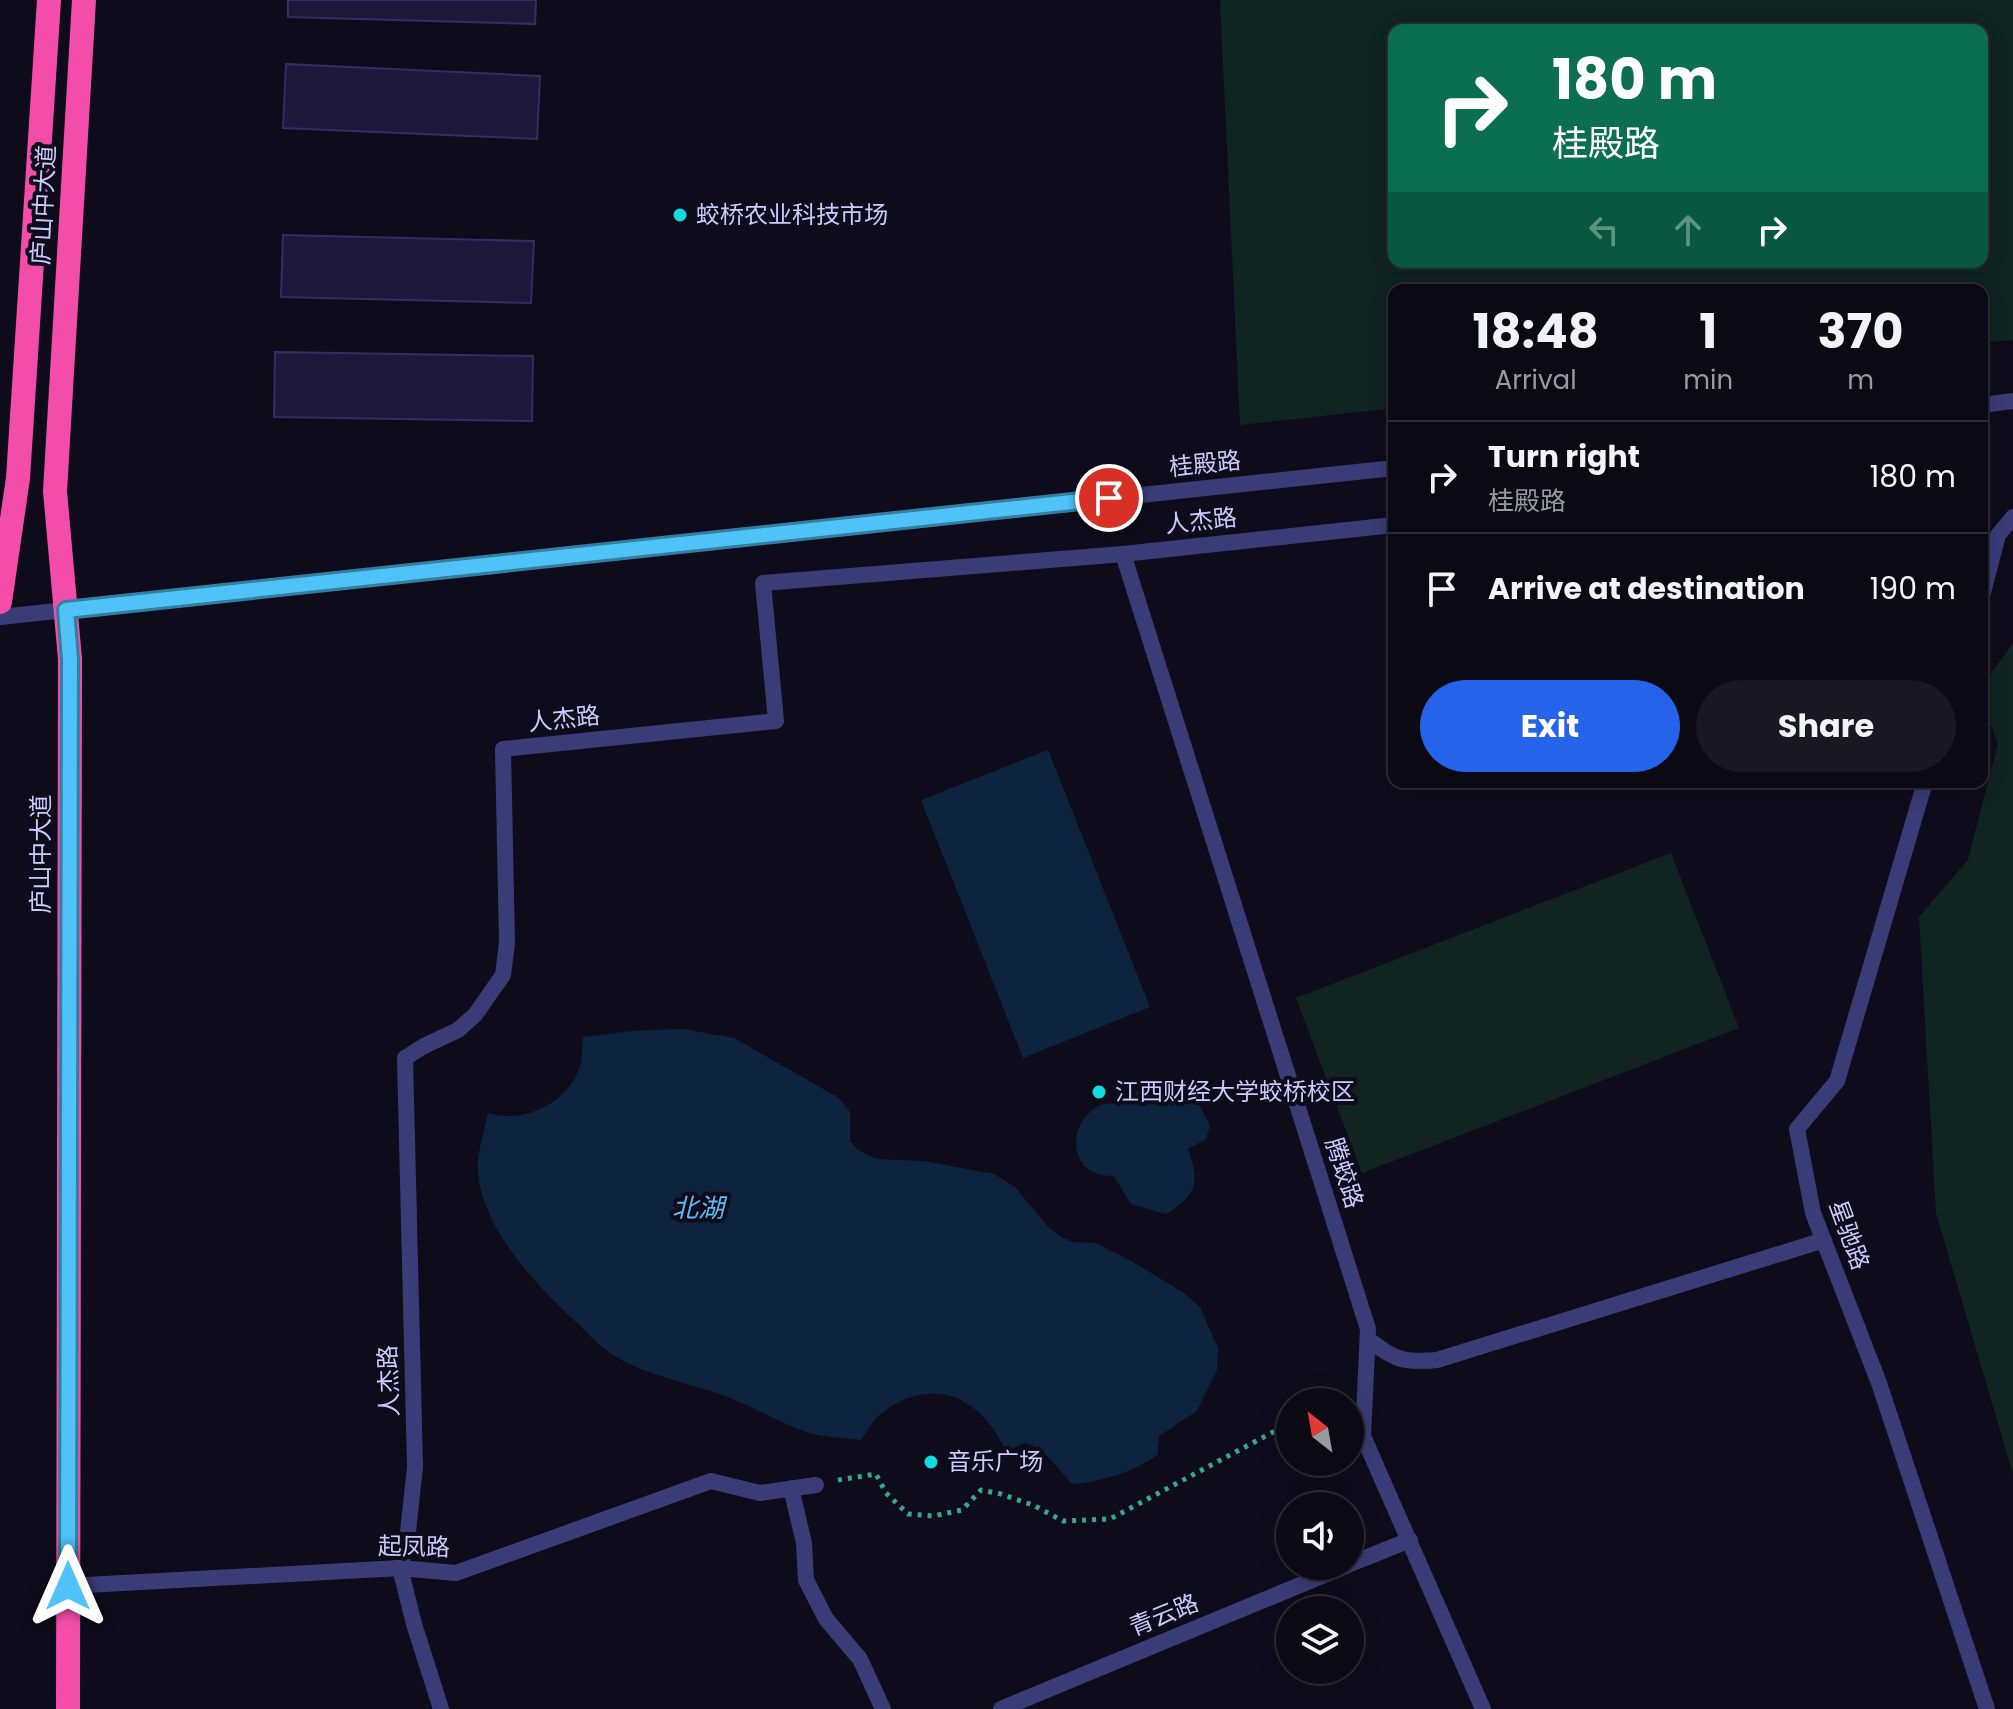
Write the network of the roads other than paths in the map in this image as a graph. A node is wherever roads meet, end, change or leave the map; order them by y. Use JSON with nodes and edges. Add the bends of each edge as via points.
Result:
{"nodes":[{"id":1,"x":49,"y":0,"type":"edge"},
{"id":2,"x":84,"y":0,"type":"edge"},
{"id":3,"x":2013,"y":401,"type":"edge"},
{"id":4,"x":1988,"y":404,"type":"edge"},
{"id":5,"x":1388,"y":469,"type":"edge"},
{"id":6,"x":2013,"y":517,"type":"edge"},
{"id":7,"x":1388,"y":526,"type":"edge"},
{"id":8,"x":1123,"y":554,"type":"junction"},
{"id":9,"x":1988,"y":558,"type":"edge"},
{"id":10,"x":1991,"y":567,"type":"junction"},
{"id":11,"x":1988,"y":577,"type":"edge"},
{"id":12,"x":0,"y":602,"type":"edge"},
{"id":13,"x":66,"y":610,"type":"junction"},
{"id":14,"x":0,"y":617,"type":"edge"},
{"id":15,"x":1923,"y":788,"type":"edge"},
{"id":16,"x":1824,"y":1240,"type":"junction"},
{"id":17,"x":1368,"y":1339,"type":"junction"},
{"id":18,"x":816,"y":1485,"type":"road end"},
{"id":19,"x":791,"y":1488,"type":"junction"},
{"id":20,"x":1410,"y":1540,"type":"junction"},
{"id":21,"x":1364,"y":1559,"type":"edge"},
{"id":22,"x":400,"y":1568,"type":"junction"},
{"id":23,"x":1312,"y":1580,"type":"edge"},
{"id":24,"x":68,"y":1586,"type":"junction"},
{"id":25,"x":68,"y":1709,"type":"edge"},
{"id":26,"x":441,"y":1709,"type":"edge"},
{"id":27,"x":883,"y":1709,"type":"edge"},
{"id":28,"x":1001,"y":1709,"type":"edge"},
{"id":29,"x":1483,"y":1709,"type":"edge"},
{"id":30,"x":1987,"y":1709,"type":"edge"}],
"edges":[{"from":1,"to":12,"type":"highway","name":"庐山中大道","via":[[18,478]]},
{"from":2,"to":13,"type":"highway","name":"庐山中大道","via":[[55,491]]},
{"from":3,"to":4,"type":"lane"},
{"from":5,"to":13,"type":"lane","name":"桂殿路"},
{"from":6,"to":10,"type":"lane","via":[[1998,535]]},
{"from":7,"to":8,"type":"lane","name":"人杰路"},
{"from":8,"to":17,"type":"lane","name":"腾蛟路"},
{"from":8,"to":22,"type":"lane","name":"人杰路","via":[[763,583],[776,721],[503,749],[503,975],[482,1007],[458,1030],[405,1058],[415,1467]]},
{"from":9,"to":10,"type":"lane"},
{"from":10,"to":11,"type":"lane"},
{"from":13,"to":14,"type":"lane","name":"桂殿路"},
{"from":13,"to":24,"type":"highway","name":"庐山中大道"},
{"from":15,"to":16,"type":"lane","name":"星驰路","via":[[1837,1081],[1797,1129],[1813,1213]]},
{"from":16,"to":17,"type":"lane","via":[[1437,1360],[1400,1361]]},
{"from":16,"to":30,"type":"lane","name":"星驰路","via":[[1879,1383]]},
{"from":17,"to":20,"type":"lane","name":"腾蛟路","via":[[1363,1436]]},
{"from":18,"to":19,"type":"lane","name":"起凤路"},
{"from":19,"to":22,"type":"lane","name":"起凤路","via":[[760,1493],[711,1481],[456,1573]]},
{"from":19,"to":27,"type":"lane","via":[[806,1580],[826,1619],[860,1659]]},
{"from":20,"to":21,"type":"lane","name":"青云路"},
{"from":20,"to":29,"type":"lane","name":"腾蛟路"},
{"from":22,"to":24,"type":"lane","name":"起凤路"},
{"from":22,"to":26,"type":"lane","name":"人杰路"},
{"from":23,"to":28,"type":"lane","name":"青云路"},
{"from":24,"to":25,"type":"highway","name":"庐山中大道"}]}
